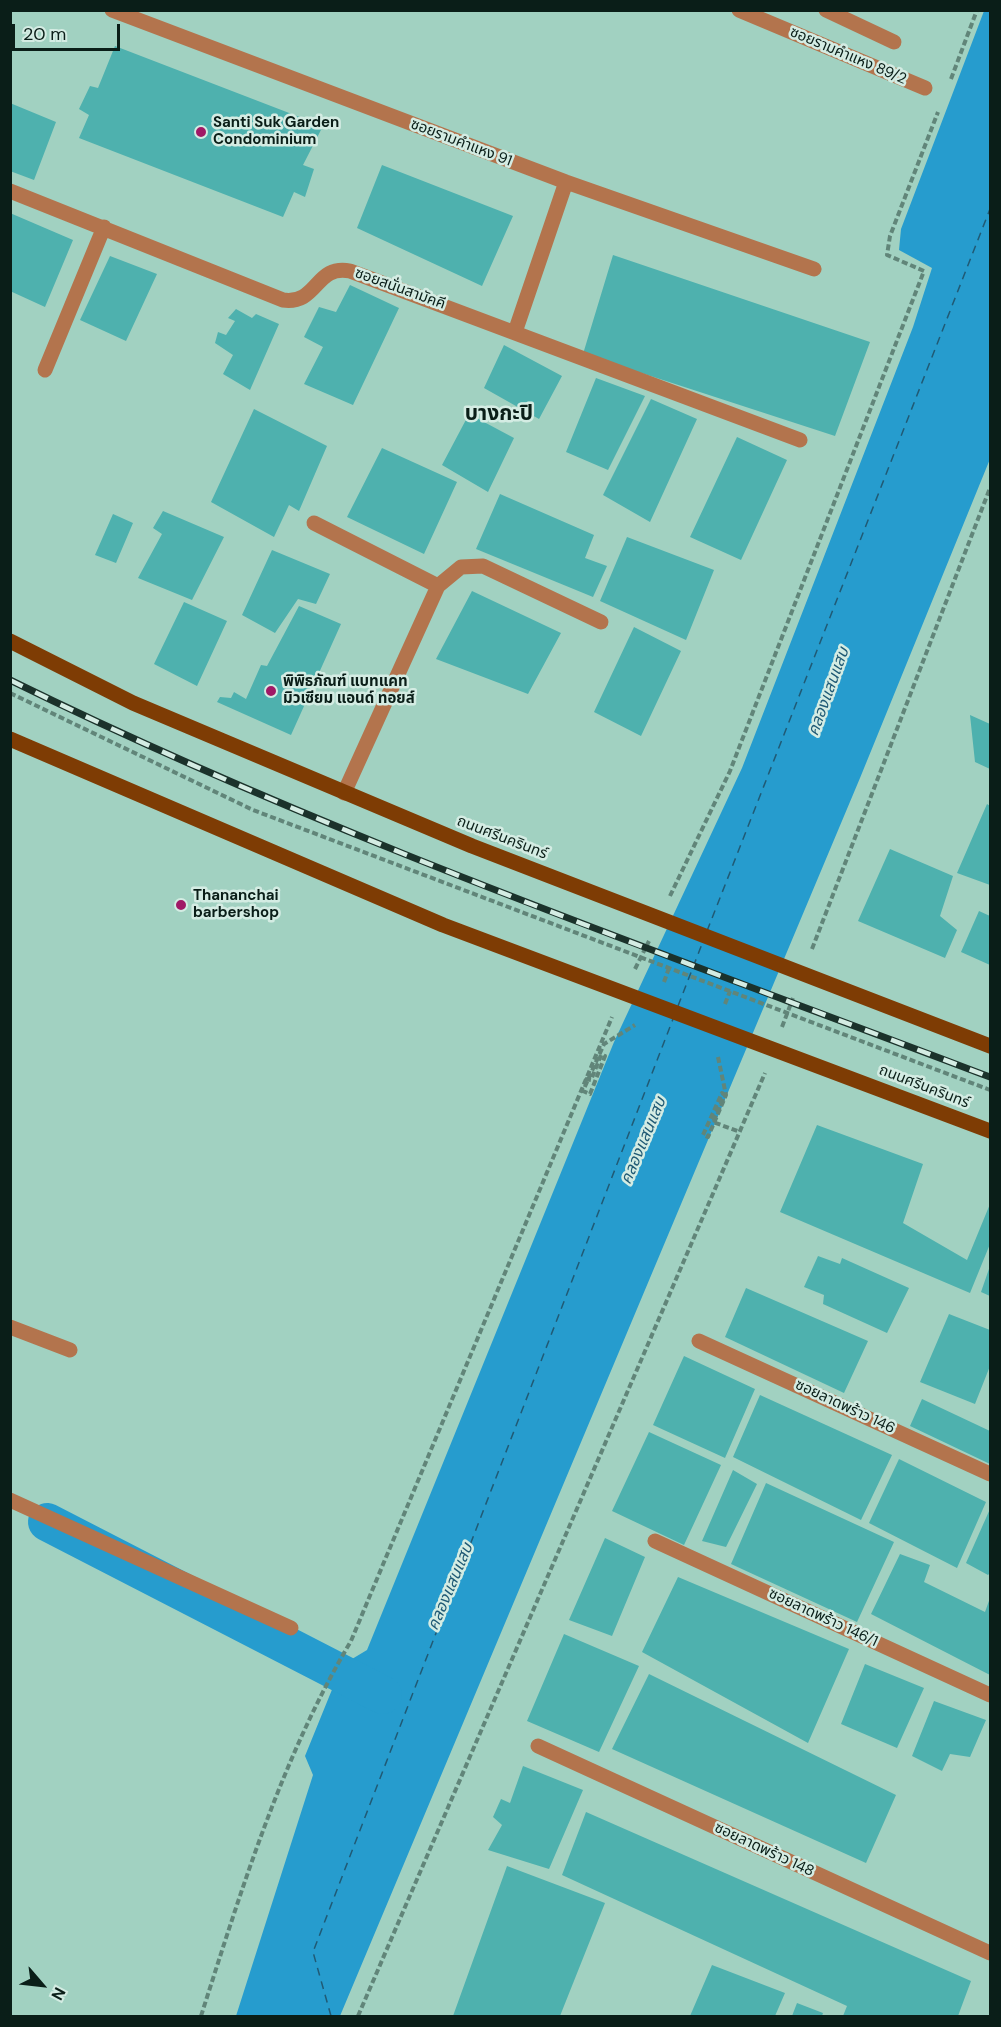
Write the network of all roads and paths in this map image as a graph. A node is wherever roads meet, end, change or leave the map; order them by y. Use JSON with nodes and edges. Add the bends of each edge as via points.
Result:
{"nodes":[{"id":1,"x":112,"y":10,"type":"edge"},
{"id":2,"x":739,"y":10,"type":"edge"},
{"id":3,"x":826,"y":10,"type":"edge"},
{"id":4,"x":977,"y":10,"type":"edge"},
{"id":5,"x":894,"y":42,"type":"dead end"},
{"id":6,"x":948,"y":86,"type":"dead end"},
{"id":7,"x":925,"y":88,"type":"dead end"},
{"id":8,"x":940,"y":107,"type":"dead end"},
{"id":9,"x":566,"y":182,"type":"junction"},
{"id":10,"x":10,"y":190,"type":"edge"},
{"id":11,"x":104,"y":227,"type":"junction"},
{"id":12,"x":814,"y":269,"type":"dead end"},
{"id":13,"x":515,"y":332,"type":"junction"},
{"id":14,"x":45,"y":370,"type":"dead end"},
{"id":15,"x":800,"y":440,"type":"dead end"},
{"id":16,"x":990,"y":488,"type":"edge"},
{"id":17,"x":314,"y":523,"type":"dead end"},
{"id":18,"x":438,"y":586,"type":"junction"},
{"id":19,"x":601,"y":622,"type":"dead end"},
{"id":20,"x":10,"y":641,"type":"edge"},
{"id":21,"x":10,"y":693,"type":"edge"},
{"id":22,"x":10,"y":739,"type":"edge"},
{"id":23,"x":344,"y":793,"type":"junction"},
{"id":24,"x":668,"y":901,"type":"dead end"},
{"id":25,"x":652,"y":933,"type":"dead end"},
{"id":26,"x":808,"y":960,"type":"dead end"},
{"id":27,"x":632,"y":976,"type":"dead end"},
{"id":28,"x":795,"y":992,"type":"dead end"},
{"id":29,"x":616,"y":1009,"type":"dead end"},
{"id":30,"x":779,"y":1035,"type":"dead end"},
{"id":31,"x":984,"y":1043,"type":"edge"},
{"id":32,"x":604,"y":1044,"type":"dead end"},
{"id":33,"x":767,"y":1068,"type":"dead end"},
{"id":34,"x":585,"y":1079,"type":"junction"},
{"id":35,"x":990,"y":1090,"type":"edge"},
{"id":36,"x":726,"y":1095,"type":"dead end"},
{"id":37,"x":990,"y":1131,"type":"edge"},
{"id":38,"x":740,"y":1132,"type":"junction"},
{"id":39,"x":10,"y":1327,"type":"edge"},
{"id":40,"x":699,"y":1341,"type":"dead end"},
{"id":41,"x":70,"y":1350,"type":"dead end"},
{"id":42,"x":990,"y":1474,"type":"edge"},
{"id":43,"x":10,"y":1500,"type":"edge"},
{"id":44,"x":655,"y":1541,"type":"dead end"},
{"id":45,"x":291,"y":1628,"type":"dead end"},
{"id":46,"x":990,"y":1695,"type":"edge"},
{"id":47,"x":538,"y":1746,"type":"dead end"},
{"id":48,"x":990,"y":1953,"type":"edge"},
{"id":49,"x":201,"y":2016,"type":"edge"},
{"id":50,"x":358,"y":2016,"type":"edge"}],
"edges":[{"from":1,"to":9,"type":"street","name":"ซอยรามคำแหง 91"},
{"from":2,"to":7,"type":"street","name":"ซอยรามคำแหง 89/2"},
{"from":3,"to":5,"type":"street"},
{"from":4,"to":6,"type":"path"},
{"from":8,"to":24,"type":"path","via":[[890,236],[887,255],[924,270],[730,771]]},
{"from":9,"to":12,"type":"street","name":"ซอยรามคำแหง 91"},
{"from":9,"to":13,"type":"street"},
{"from":10,"to":11,"type":"street","name":"ซอยสนั่นสามัคคี"},
{"from":11,"to":13,"type":"street","name":"ซอยสนั่นสามัคคี","via":[[283,300],[304,299],[326,274],[339,268]]},
{"from":11,"to":14,"type":"street"},
{"from":13,"to":15,"type":"street","name":"ซอยสนั่นสามัคคี"},
{"from":16,"to":26,"type":"path"},
{"from":17,"to":18,"type":"street"},
{"from":18,"to":19,"type":"street","via":[[461,567],[483,566]]},
{"from":18,"to":23,"type":"street"},
{"from":20,"to":23,"type":"main road","name":"ถนนศรีนครินทร์","via":[[133,703]]},
{"from":21,"to":35,"type":"path","via":[[253,810]]},
{"from":22,"to":37,"type":"main road","name":"ถนนศรีนครินทร์","via":[[442,925]]},
{"from":23,"to":31,"type":"main road","name":"ถนนศรีนครินทร์"},
{"from":25,"to":27,"type":"path"},
{"from":28,"to":30,"type":"path"},
{"from":29,"to":34,"type":"path"},
{"from":32,"to":34,"type":"path","via":[[583,1091],[590,1094],[605,1056],[601,1055],[591,1080]]},
{"from":33,"to":38,"type":"path"},
{"from":34,"to":49,"type":"path","via":[[351,1641],[299,1737]]},
{"from":36,"to":38,"type":"path","via":[[708,1137],[703,1135],[722,1093],[725,1095],[713,1122]]},
{"from":38,"to":50,"type":"path"},
{"from":39,"to":41,"type":"street"},
{"from":40,"to":42,"type":"street","name":"ซอยลาดพร้าว 146"},
{"from":43,"to":45,"type":"street"},
{"from":44,"to":46,"type":"street","name":"ซอยลาดพร้าว 146/1"},
{"from":47,"to":48,"type":"street","name":"ซอยลาดพร้าว 148"}]}
